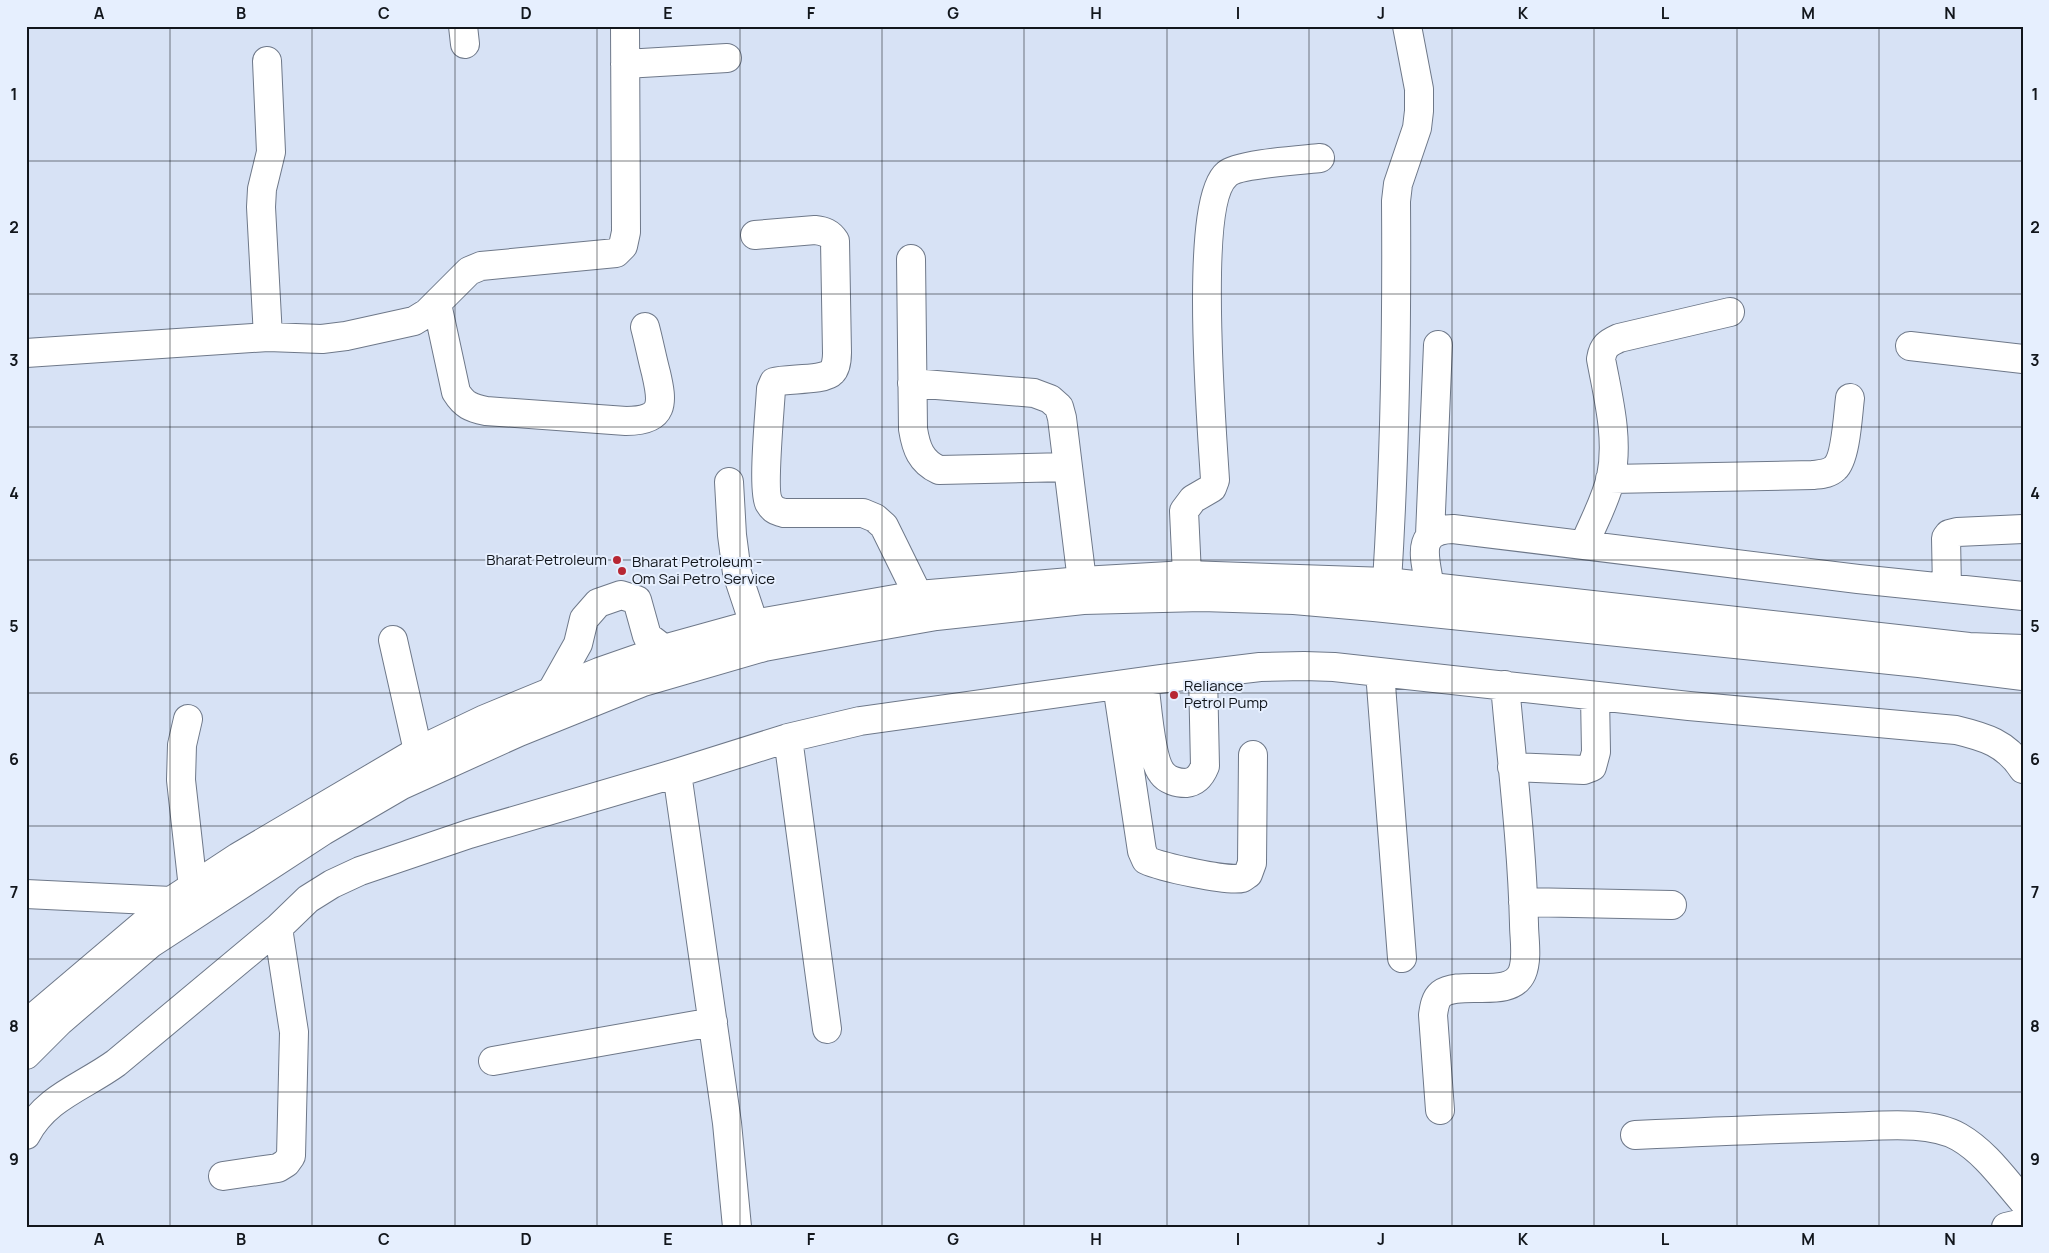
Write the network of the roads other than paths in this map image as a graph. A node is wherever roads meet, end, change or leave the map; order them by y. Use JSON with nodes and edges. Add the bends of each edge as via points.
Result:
{"nodes":[{"id":1,"x":625,"y":26,"type":"edge"},
{"id":2,"x":1407,"y":26,"type":"edge"},
{"id":3,"x":727,"y":58,"type":"dead end"},
{"id":4,"x":267,"y":61,"type":"dead end"},
{"id":5,"x":625,"y":64,"type":"junction"},
{"id":6,"x":1320,"y":158,"type":"dead end"},
{"id":7,"x":755,"y":234,"type":"dead end"},
{"id":8,"x":911,"y":259,"type":"dead end"},
{"id":9,"x":437,"y":304,"type":"junction"},
{"id":10,"x":1730,"y":312,"type":"dead end"},
{"id":11,"x":645,"y":327,"type":"dead end"},
{"id":12,"x":268,"y":337,"type":"junction"},
{"id":13,"x":1438,"y":345,"type":"dead end"},
{"id":14,"x":1910,"y":346,"type":"dead end"},
{"id":15,"x":26,"y":353,"type":"edge"},
{"id":16,"x":2023,"y":359,"type":"edge"},
{"id":17,"x":912,"y":383,"type":"junction"},
{"id":18,"x":1850,"y":398,"type":"dead end"},
{"id":19,"x":1068,"y":467,"type":"junction"},
{"id":20,"x":1610,"y":479,"type":"junction"},
{"id":21,"x":729,"y":482,"type":"dead end"},
{"id":22,"x":2023,"y":529,"type":"edge"},
{"id":23,"x":1430,"y":535,"type":"junction"},
{"id":24,"x":1584,"y":545,"type":"junction"},
{"id":25,"x":1187,"y":575,"type":"junction"},
{"id":26,"x":1082,"y":581,"type":"junction"},
{"id":27,"x":1386,"y":582,"type":"junction"},
{"id":28,"x":1430,"y":588,"type":"junction"},
{"id":29,"x":1947,"y":588,"type":"junction"},
{"id":30,"x":918,"y":594,"type":"junction"},
{"id":31,"x":2023,"y":596,"type":"edge"},
{"id":32,"x":754,"y":624,"type":"junction"},
{"id":33,"x":393,"y":640,"type":"dead end"},
{"id":34,"x":664,"y":649,"type":"junction"},
{"id":35,"x":2023,"y":649,"type":"edge"},
{"id":36,"x":1380,"y":672,"type":"junction"},
{"id":37,"x":1203,"y":674,"type":"junction"},
{"id":38,"x":2023,"y":676,"type":"edge"},
{"id":39,"x":1144,"y":682,"type":"junction"},
{"id":40,"x":1117,"y":685,"type":"junction"},
{"id":41,"x":1505,"y":686,"type":"junction"},
{"id":42,"x":551,"y":692,"type":"junction"},
{"id":43,"x":1595,"y":696,"type":"junction"},
{"id":44,"x":188,"y":719,"type":"dead end"},
{"id":45,"x":788,"y":738,"type":"junction"},
{"id":46,"x":418,"y":751,"type":"junction"},
{"id":47,"x":1253,"y":755,"type":"dead end"},
{"id":48,"x":1512,"y":767,"type":"junction"},
{"id":49,"x":2023,"y":769,"type":"edge"},
{"id":50,"x":678,"y":773,"type":"junction"},
{"id":51,"x":26,"y":894,"type":"edge"},
{"id":52,"x":182,"y":895,"type":"junction"},
{"id":53,"x":1523,"y":902,"type":"junction"},
{"id":54,"x":1672,"y":905,"type":"dead end"},
{"id":55,"x":278,"y":928,"type":"junction"},
{"id":56,"x":1402,"y":958,"type":"dead end"},
{"id":57,"x":713,"y":1022,"type":"junction"},
{"id":58,"x":26,"y":1024,"type":"edge"},
{"id":59,"x":827,"y":1029,"type":"dead end"},
{"id":60,"x":26,"y":1055,"type":"edge"},
{"id":61,"x":493,"y":1061,"type":"dead end"},
{"id":62,"x":1440,"y":1110,"type":"dead end"},
{"id":63,"x":26,"y":1135,"type":"edge"},
{"id":64,"x":1635,"y":1135,"type":"dead end"},
{"id":65,"x":223,"y":1176,"type":"dead end"},
{"id":66,"x":2023,"y":1201,"type":"edge"},
{"id":67,"x":2023,"y":1223,"type":"edge"},
{"id":68,"x":738,"y":1227,"type":"edge"},
{"id":69,"x":2006,"y":1227,"type":"edge"}],
"edges":[{"from":1,"to":5,"type":"main road"},
{"from":2,"to":27,"type":"main road","via":[[1419,89],[1419,111],[1396,201],[1397,342]]},
{"from":3,"to":5,"type":"main road"},
{"from":4,"to":12,"type":"main road","via":[[271,152],[261,207]]},
{"from":5,"to":9,"type":"main road","via":[[626,232],[623,246],[616,253],[605,256],[481,266],[469,271]]},
{"from":6,"to":25,"type":"main road","via":[[1229,172],[1221,180],[1215,195],[1207,268],[1207,328],[1215,480],[1212,488],[1193,499],[1184,511]]},
{"from":7,"to":30,"type":"main road","via":[[815,230],[832,235],[835,241],[836,364],[826,376],[774,382],[771,390],[767,501],[774,510],[784,513],[856,513],[875,518],[884,526]]},
{"from":8,"to":17,"type":"main road"},
{"from":9,"to":11,"type":"main road","via":[[456,392],[470,408],[486,411],[626,421],[651,417],[661,396]]},
{"from":9,"to":12,"type":"main road","via":[[414,321],[346,336],[322,339]]},
{"from":10,"to":20,"type":"main road","via":[[1619,338],[1602,350],[1614,445]]},
{"from":12,"to":15,"type":"main road"},
{"from":13,"to":23,"type":"main road"},
{"from":14,"to":16,"type":"main road"},
{"from":17,"to":19,"type":"main road","via":[[1034,393],[1050,399],[1062,418]]},
{"from":17,"to":19,"type":"main road","via":[[915,443],[928,465],[951,471]]},
{"from":18,"to":20,"type":"main road","via":[[1842,453],[1836,467],[1826,473]]},
{"from":19,"to":26,"type":"main road"},
{"from":20,"to":24,"type":"main road"},
{"from":21,"to":32,"type":"main road","via":[[737,573]]},
{"from":22,"to":29,"type":"main road","via":[[1949,534],[1946,538]]},
{"from":23,"to":24,"type":"main road","via":[[1453,529]]},
{"from":23,"to":28,"type":"main road","via":[[1424,546]]},
{"from":24,"to":29,"type":"main road"},
{"from":25,"to":26,"type":"main road"},
{"from":25,"to":27,"type":"main road"},
{"from":26,"to":30,"type":"main road"},
{"from":27,"to":28,"type":"main road"},
{"from":28,"to":35,"type":"main road","via":[[1968,648]]},
{"from":29,"to":31,"type":"main road"},
{"from":30,"to":32,"type":"main road"},
{"from":32,"to":34,"type":"main road"},
{"from":33,"to":46,"type":"main road"},
{"from":34,"to":42,"type":"main road"},
{"from":34,"to":42,"type":"main road","via":[[647,636],[637,600],[621,595],[598,604],[584,620],[578,644]]},
{"from":36,"to":37,"type":"main road","via":[[1304,666]]},
{"from":36,"to":41,"type":"main road"},
{"from":36,"to":56,"type":"main road"},
{"from":37,"to":39,"type":"main road"},
{"from":37,"to":39,"type":"main road","via":[[1205,766],[1202,774],[1185,783],[1173,782],[1162,773],[1155,760]]},
{"from":38,"to":60,"type":"main road","via":[[1374,607],[1202,597],[1084,600],[936,616],[764,647],[643,682],[519,732],[402,785],[323,831],[150,944],[60,1021]]},
{"from":39,"to":40,"type":"main road"},
{"from":40,"to":45,"type":"main road","via":[[860,721]]},
{"from":40,"to":47,"type":"main road","via":[[1146,860],[1230,878],[1248,874],[1252,863]]},
{"from":41,"to":43,"type":"main road"},
{"from":41,"to":48,"type":"main road"},
{"from":42,"to":46,"type":"main road"},
{"from":43,"to":48,"type":"main road","via":[[1596,752],[1592,767],[1584,770]]},
{"from":43,"to":49,"type":"main road","via":[[1956,730],[1986,737],[2014,756]]},
{"from":44,"to":52,"type":"main road","via":[[182,745]]},
{"from":45,"to":50,"type":"main road"},
{"from":45,"to":59,"type":"main road"},
{"from":46,"to":52,"type":"main road","via":[[247,852]]},
{"from":48,"to":53,"type":"main road"},
{"from":50,"to":55,"type":"main road","via":[[469,834],[360,871],[308,899]]},
{"from":50,"to":57,"type":"main road"},
{"from":51,"to":52,"type":"main road"},
{"from":52,"to":58,"type":"main road"},
{"from":53,"to":54,"type":"main road"},
{"from":53,"to":62,"type":"main road","via":[[1524,958],[1522,973],[1515,982],[1503,987],[1450,990],[1440,995],[1434,1004],[1432,1014]]},
{"from":55,"to":63,"type":"main road","via":[[116,1063],[54,1101],[41,1112]]},
{"from":55,"to":65,"type":"main road","via":[[294,1032],[291,1156],[278,1168]]},
{"from":57,"to":61,"type":"main road"},
{"from":57,"to":68,"type":"main road","via":[[728,1123]]},
{"from":64,"to":66,"type":"main road","via":[[1890,1126],[1938,1130],[1957,1136],[1974,1147]]},
{"from":67,"to":69,"type":"main road"}]}
